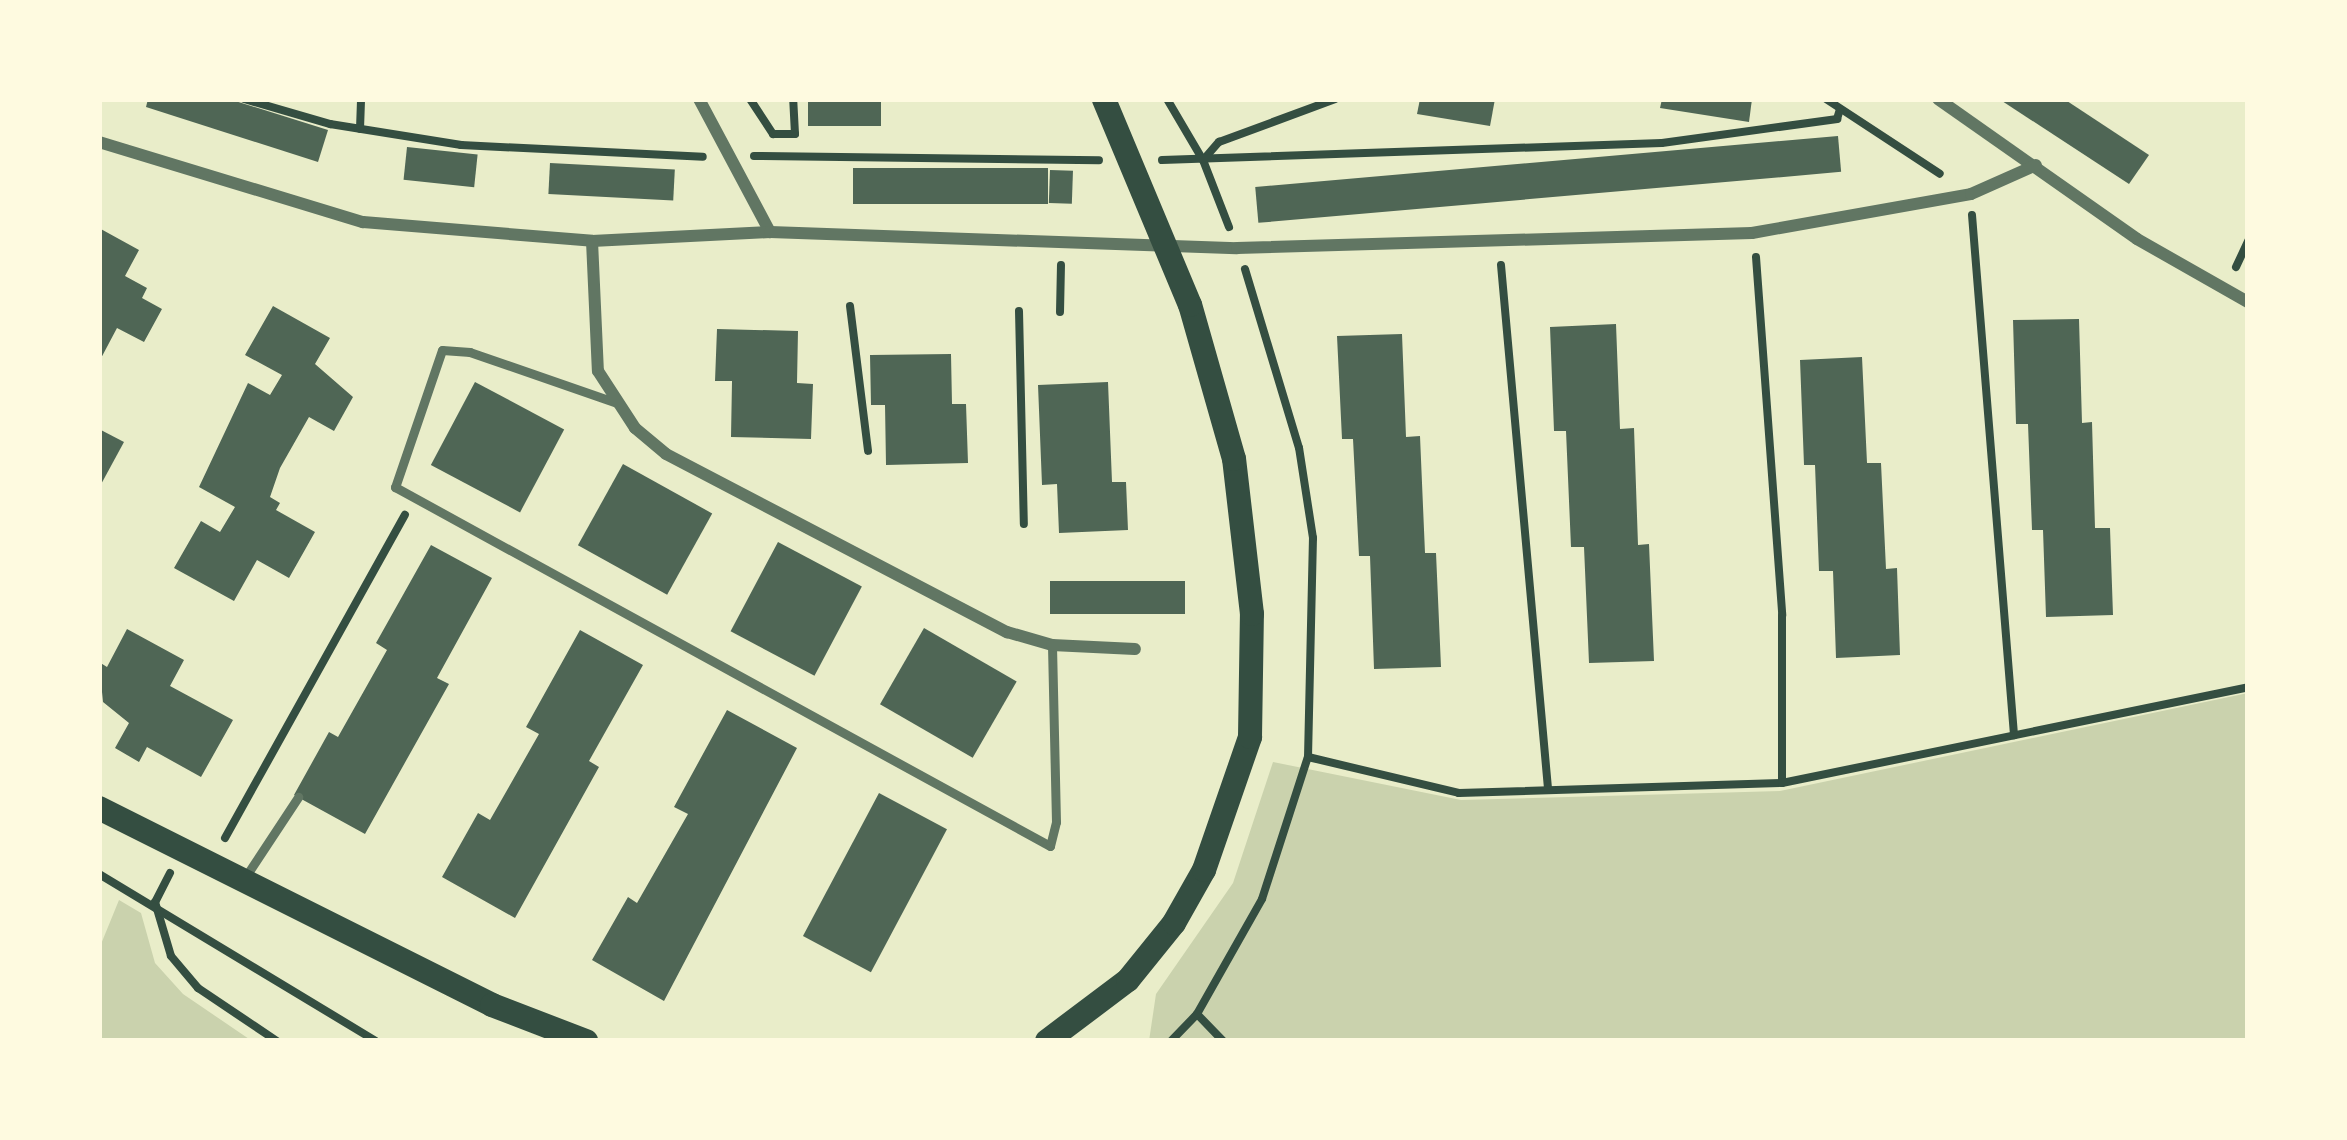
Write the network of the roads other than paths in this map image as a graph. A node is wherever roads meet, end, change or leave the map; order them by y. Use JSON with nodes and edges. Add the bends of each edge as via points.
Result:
{"nodes":[{"id":1,"x":699,"y":99,"type":"edge"},
{"id":2,"x":1103,"y":99,"type":"edge"},
{"id":3,"x":1938,"y":99,"type":"edge"},
{"id":4,"x":99,"y":142,"type":"edge"},
{"id":5,"x":2036,"y":165,"type":"junction"},
{"id":6,"x":770,"y":232,"type":"junction"},
{"id":7,"x":592,"y":241,"type":"junction"},
{"id":8,"x":1165,"y":241,"type":"junction"},
{"id":9,"x":2248,"y":302,"type":"edge"},
{"id":10,"x":616,"y":404,"type":"junction"},
{"id":11,"x":1052,"y":645,"type":"junction"},
{"id":12,"x":1135,"y":649,"type":"dead end"},
{"id":13,"x":298,"y":797,"type":"dead end"},
{"id":14,"x":99,"y":808,"type":"edge"},
{"id":15,"x":243,"y":880,"type":"junction"},
{"id":16,"x":586,"y":1041,"type":"edge"},
{"id":17,"x":1047,"y":1041,"type":"edge"}],
"edges":[{"from":1,"to":6,"type":"street"},
{"from":2,"to":8,"type":"main road"},
{"from":3,"to":5,"type":"street"},
{"from":4,"to":7,"type":"street","via":[[362,222]]},
{"from":5,"to":8,"type":"street","via":[[1970,194],[1752,233],[1237,248]]},
{"from":5,"to":9,"type":"street","via":[[2137,239]]},
{"from":6,"to":7,"type":"street"},
{"from":6,"to":8,"type":"street"},
{"from":7,"to":10,"type":"street","via":[[598,371]]},
{"from":8,"to":17,"type":"main road","via":[[1234,459],[1251,596],[1250,737],[1204,869],[1174,923],[1128,980]]},
{"from":10,"to":11,"type":"street","via":[[666,454],[711,481],[1006,632]]},
{"from":10,"to":11,"type":"lane","via":[[470,352],[442,350],[395,488],[1050,846]]},
{"from":11,"to":12,"type":"street"},
{"from":13,"to":15,"type":"lane"},
{"from":14,"to":15,"type":"main road"},
{"from":15,"to":16,"type":"main road","via":[[474,996]]}]}
